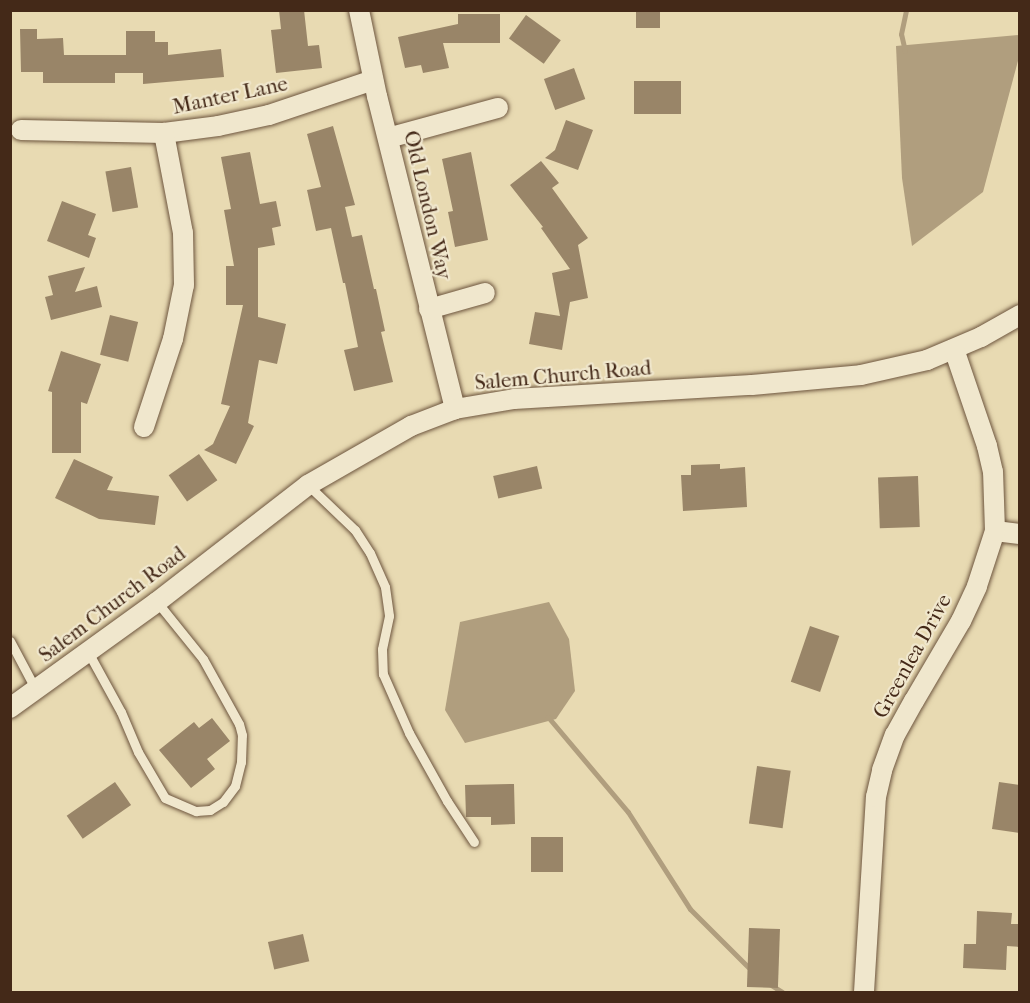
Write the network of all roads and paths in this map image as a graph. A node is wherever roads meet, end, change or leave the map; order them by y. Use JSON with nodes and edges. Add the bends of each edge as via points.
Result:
{"nodes":[{"id":1,"x":358,"y":10,"type":"edge"},
{"id":2,"x":373,"y":80,"type":"junction"},
{"id":3,"x":498,"y":108,"type":"dead end"},
{"id":4,"x":21,"y":130,"type":"dead end"},
{"id":5,"x":164,"y":133,"type":"junction"},
{"id":6,"x":388,"y":138,"type":"junction"},
{"id":7,"x":485,"y":293,"type":"dead end"},
{"id":8,"x":429,"y":309,"type":"junction"},
{"id":9,"x":1020,"y":315,"type":"edge"},
{"id":10,"x":954,"y":349,"type":"junction"},
{"id":11,"x":455,"y":409,"type":"junction"},
{"id":12,"x":144,"y":427,"type":"dead end"},
{"id":13,"x":309,"y":485,"type":"junction"},
{"id":14,"x":995,"y":531,"type":"junction"},
{"id":15,"x":1020,"y":534,"type":"edge"},
{"id":16,"x":157,"y":602,"type":"junction"},
{"id":17,"x":10,"y":641,"type":"edge"},
{"id":18,"x":88,"y":652,"type":"junction"},
{"id":19,"x":36,"y":690,"type":"junction"},
{"id":20,"x":10,"y":708,"type":"edge"},
{"id":21,"x":474,"y":842,"type":"dead end"},
{"id":22,"x":864,"y":993,"type":"edge"}],
"edges":[{"from":1,"to":2,"type":"street","name":"Old London Way"},
{"from":2,"to":5,"type":"street","name":"Manter Lane","via":[[269,115]]},
{"from":2,"to":6,"type":"street","name":"Old London Way"},
{"from":3,"to":6,"type":"street"},
{"from":4,"to":5,"type":"street","name":"Manter Lane"},
{"from":5,"to":12,"type":"street","via":[[183,233],[184,285],[173,339]]},
{"from":6,"to":8,"type":"street","name":"Old London Way"},
{"from":7,"to":8,"type":"street"},
{"from":8,"to":11,"type":"street","name":"Old London Way"},
{"from":9,"to":10,"type":"street","name":"Salem Church Road"},
{"from":10,"to":11,"type":"street","name":"Salem Church Road","via":[[891,369],[840,378],[514,399]]},
{"from":10,"to":14,"type":"street","name":"Greenlea Drive","via":[[993,472]]},
{"from":11,"to":13,"type":"street","name":"Salem Church Road","via":[[381,441]]},
{"from":13,"to":16,"type":"street","name":"Salem Church Road"},
{"from":13,"to":21,"type":"lane","via":[[355,530],[370,553],[385,587],[389,616],[382,674],[409,733]]},
{"from":14,"to":15,"type":"street"},
{"from":14,"to":22,"type":"street","name":"Greenlea Drive","via":[[961,621],[904,718],[882,770],[876,796]]},
{"from":16,"to":18,"type":"street","name":"Salem Church Road"},
{"from":16,"to":18,"type":"lane","via":[[203,659],[239,724],[241,762],[235,786],[223,802],[210,810],[196,811],[165,798]]},
{"from":17,"to":19,"type":"lane"},
{"from":18,"to":19,"type":"street","name":"Salem Church Road"},
{"from":19,"to":20,"type":"street","name":"Salem Church Road"}]}
